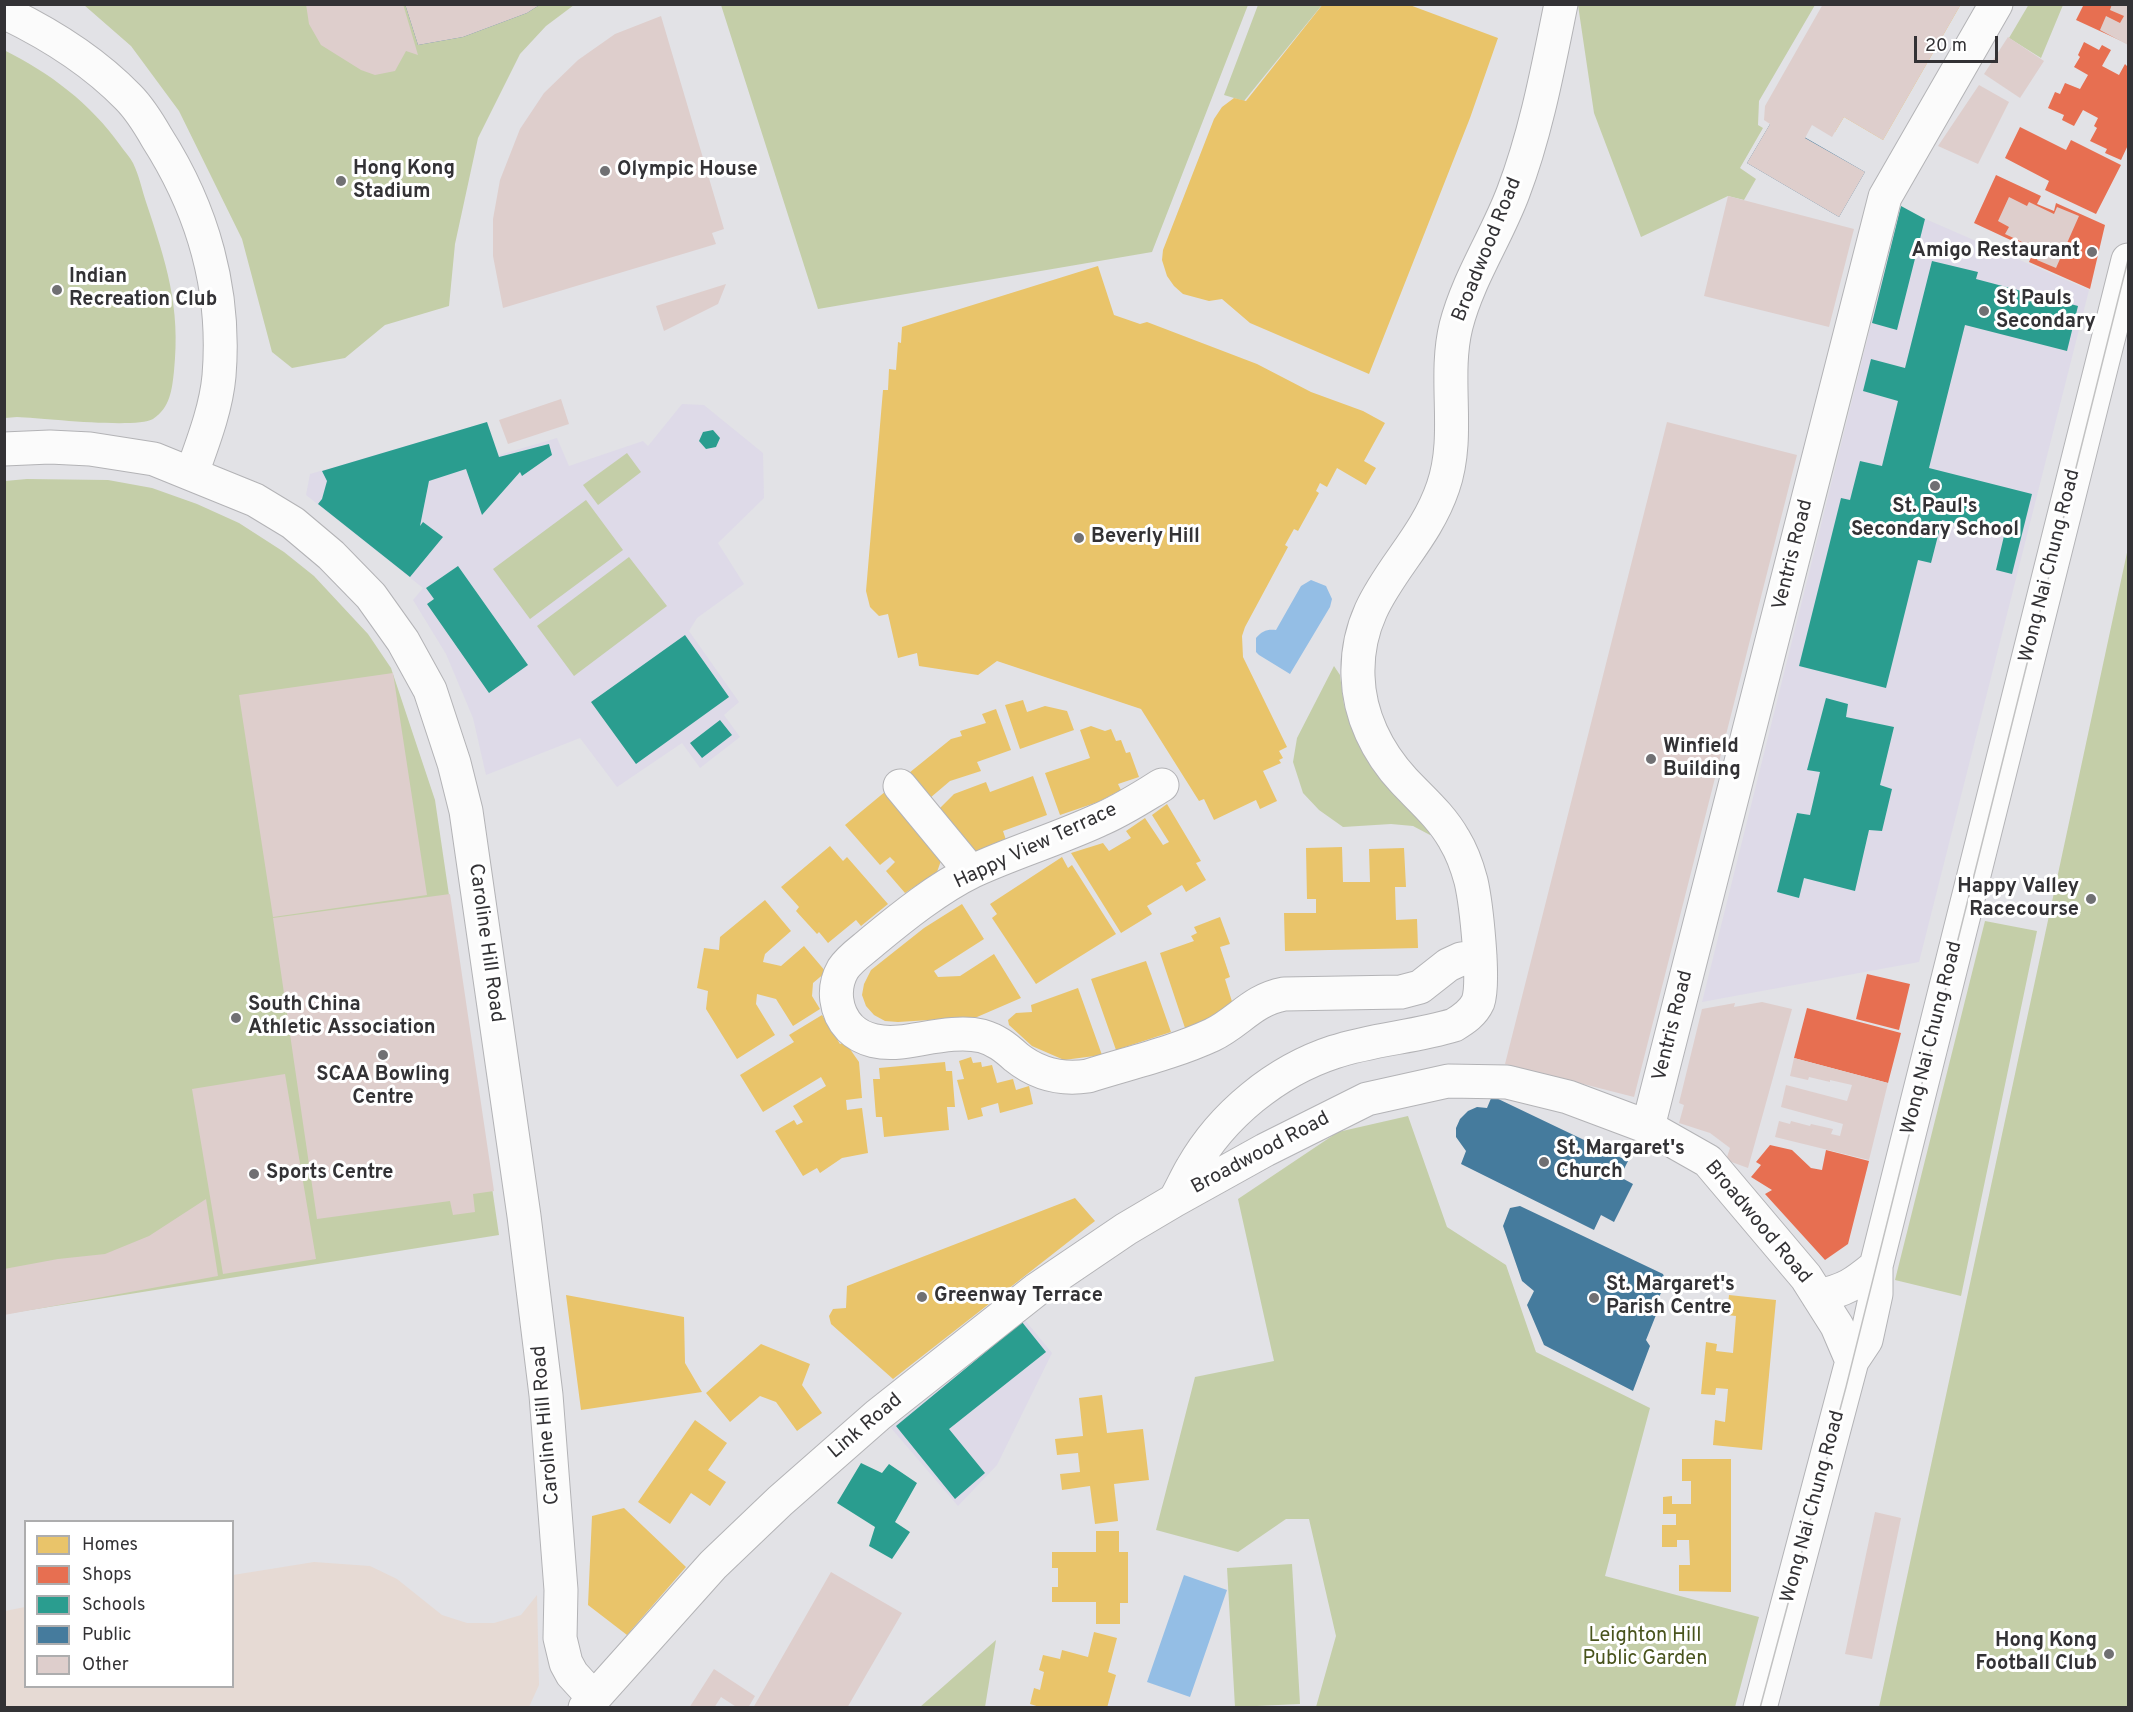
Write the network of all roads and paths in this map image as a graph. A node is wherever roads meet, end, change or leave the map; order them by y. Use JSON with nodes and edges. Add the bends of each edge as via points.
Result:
{"nodes":[{"id":1,"x":1562,"y":4,"type":"edge"},
{"id":2,"x":1996,"y":4,"type":"edge"},
{"id":3,"x":4,"y":12,"type":"edge"},
{"id":4,"x":2128,"y":260,"type":"edge"},
{"id":5,"x":4,"y":449,"type":"edge"},
{"id":6,"x":192,"y":473,"type":"junction"},
{"id":7,"x":1162,"y":785,"type":"dead end"},
{"id":8,"x":900,"y":786,"type":"dead end"},
{"id":9,"x":971,"y":872,"type":"junction"},
{"id":10,"x":1480,"y":956,"type":"junction"},
{"id":11,"x":1648,"y":1127,"type":"junction"},
{"id":12,"x":1175,"y":1200,"type":"junction"},
{"id":13,"x":1876,"y":1266,"type":"junction"},
{"id":14,"x":1818,"y":1296,"type":"junction"},
{"id":15,"x":1852,"y":1361,"type":"junction"},
{"id":16,"x":589,"y":1702,"type":"edge"},
{"id":17,"x":1760,"y":1707,"type":"edge"}],
"edges":[{"from":1,"to":10,"type":"street","name":"Broadwood Road","via":[[1534,126],[1514,190],[1456,325],[1450,359],[1450,451],[1445,483],[1421,533],[1370,610],[1360,645],[1358,677],[1362,707],[1372,736],[1394,769],[1440,817],[1466,862]]},
{"from":2,"to":11,"type":"street","name":"Ventris Road","via":[[1885,197]]},
{"from":3,"to":6,"type":"street","via":[[78,55],[130,99],[171,160],[192,204],[208,249],[220,326],[218,378]]},
{"from":4,"to":13,"type":"street","name":"Wong Nai Chung Road"},
{"from":5,"to":6,"type":"street","name":"Caroline Hill Road","via":[[50,447],[122,453],[154,459]]},
{"from":6,"to":16,"type":"street","name":"Caroline Hill Road","via":[[255,500],[293,523],[331,555],[371,596],[403,642],[430,690],[441,721],[466,811],[524,1215],[546,1395],[561,1590],[560,1638],[566,1663]]},
{"from":7,"to":9,"type":"street","name":"Happy View Terrace","via":[[1101,820]]},
{"from":8,"to":9,"type":"street"},
{"from":9,"to":10,"type":"street","name":"Happy View Terrace","via":[[910,910],[843,968],[836,999],[850,1028],[863,1038],[896,1043],[966,1034],[980,1036],[1006,1047],[1042,1073],[1073,1078],[1193,1043],[1216,1033],[1269,997],[1401,992],[1420,987],[1461,959]]},
{"from":10,"to":12,"type":"street","name":"Broadwood Road","via":[[1480,994],[1477,1005],[1464,1019],[1443,1028],[1335,1052],[1268,1085],[1213,1136]]},
{"from":11,"to":12,"type":"street","name":"Broadwood Road","via":[[1568,1097],[1506,1082],[1448,1081],[1367,1099]]},
{"from":11,"to":14,"type":"street","name":"Broadwood Road","via":[[1708,1161]]},
{"from":12,"to":16,"type":"street","name":"Link Road","via":[[1036,1290],[878,1415],[742,1536]]},
{"from":13,"to":14,"type":"street","name":"Broadwood Road","via":[[1849,1287]]},
{"from":13,"to":15,"type":"street","name":"Wong Nai Chung Road","via":[[1876,1294],[1866,1340]]},
{"from":14,"to":15,"type":"street","name":"Broadwood Road"},
{"from":15,"to":17,"type":"street","name":"Wong Nai Chung Road"}]}
